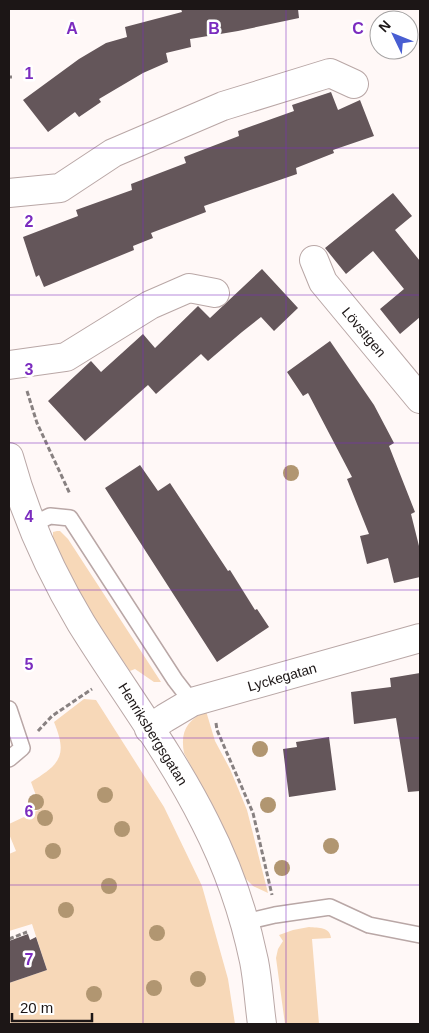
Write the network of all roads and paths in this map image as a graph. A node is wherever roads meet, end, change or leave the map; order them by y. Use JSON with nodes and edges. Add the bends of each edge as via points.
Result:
{"nodes":[{"id":1,"x":354,"y":84,"type":"dead end"},
{"id":2,"x":9,"y":193,"type":"edge"},
{"id":3,"x":314,"y":260,"type":"dead end"},
{"id":4,"x":215,"y":293,"type":"dead end"},
{"id":5,"x":17,"y":376,"type":"edge"},
{"id":6,"x":420,"y":399,"type":"edge"},
{"id":7,"x":9,"y":457,"type":"edge"},
{"id":8,"x":70,"y":494,"type":"dead end"},
{"id":9,"x":31,"y":525,"type":"junction"},
{"id":10,"x":420,"y":638,"type":"edge"},
{"id":11,"x":96,"y":685,"type":"dead end"},
{"id":12,"x":192,"y":702,"type":"junction"},
{"id":13,"x":9,"y":709,"type":"edge"},
{"id":14,"x":216,"y":721,"type":"dead end"},
{"id":15,"x":149,"y":729,"type":"junction"},
{"id":16,"x":22,"y":748,"type":"junction"},
{"id":17,"x":9,"y":759,"type":"edge"},
{"id":18,"x":272,"y":891,"type":"dead end"},
{"id":19,"x":245,"y":922,"type":"junction"},
{"id":20,"x":28,"y":932,"type":"dead end"},
{"id":21,"x":420,"y":935,"type":"edge"},
{"id":22,"x":9,"y":939,"type":"edge"},
{"id":23,"x":262,"y":1024,"type":"edge"}],
"edges":[{"from":1,"to":2,"type":"street","via":[[330,73],[223,106],[113,152],[60,188]]},
{"from":3,"to":6,"type":"street","name":"Lövstigen","via":[[323,282]]},
{"from":4,"to":5,"type":"street","via":[[189,288],[150,305],[66,357]]},
{"from":5,"to":8,"type":"path"},
{"from":7,"to":9,"type":"street","name":"Henriksbergsgatan"},
{"from":9,"to":12,"type":"lane","via":[[50,516],[70,518]]},
{"from":9,"to":15,"type":"street","name":"Henriksbergsgatan","via":[[81,622]]},
{"from":10,"to":12,"type":"street","name":"Lyckegatan"},
{"from":11,"to":16,"type":"path","via":[[52,716]]},
{"from":12,"to":15,"type":"street","name":"Lyckegatan"},
{"from":13,"to":16,"type":"lane"},
{"from":14,"to":18,"type":"path","via":[[253,814]]},
{"from":15,"to":19,"type":"street","name":"Henriksbergsgatan","via":[[205,822]]},
{"from":16,"to":17,"type":"lane"},
{"from":19,"to":21,"type":"lane","via":[[330,907],[369,925]]},
{"from":19,"to":23,"type":"street","name":"Henriksbergsgatan"},
{"from":20,"to":22,"type":"path"}]}
